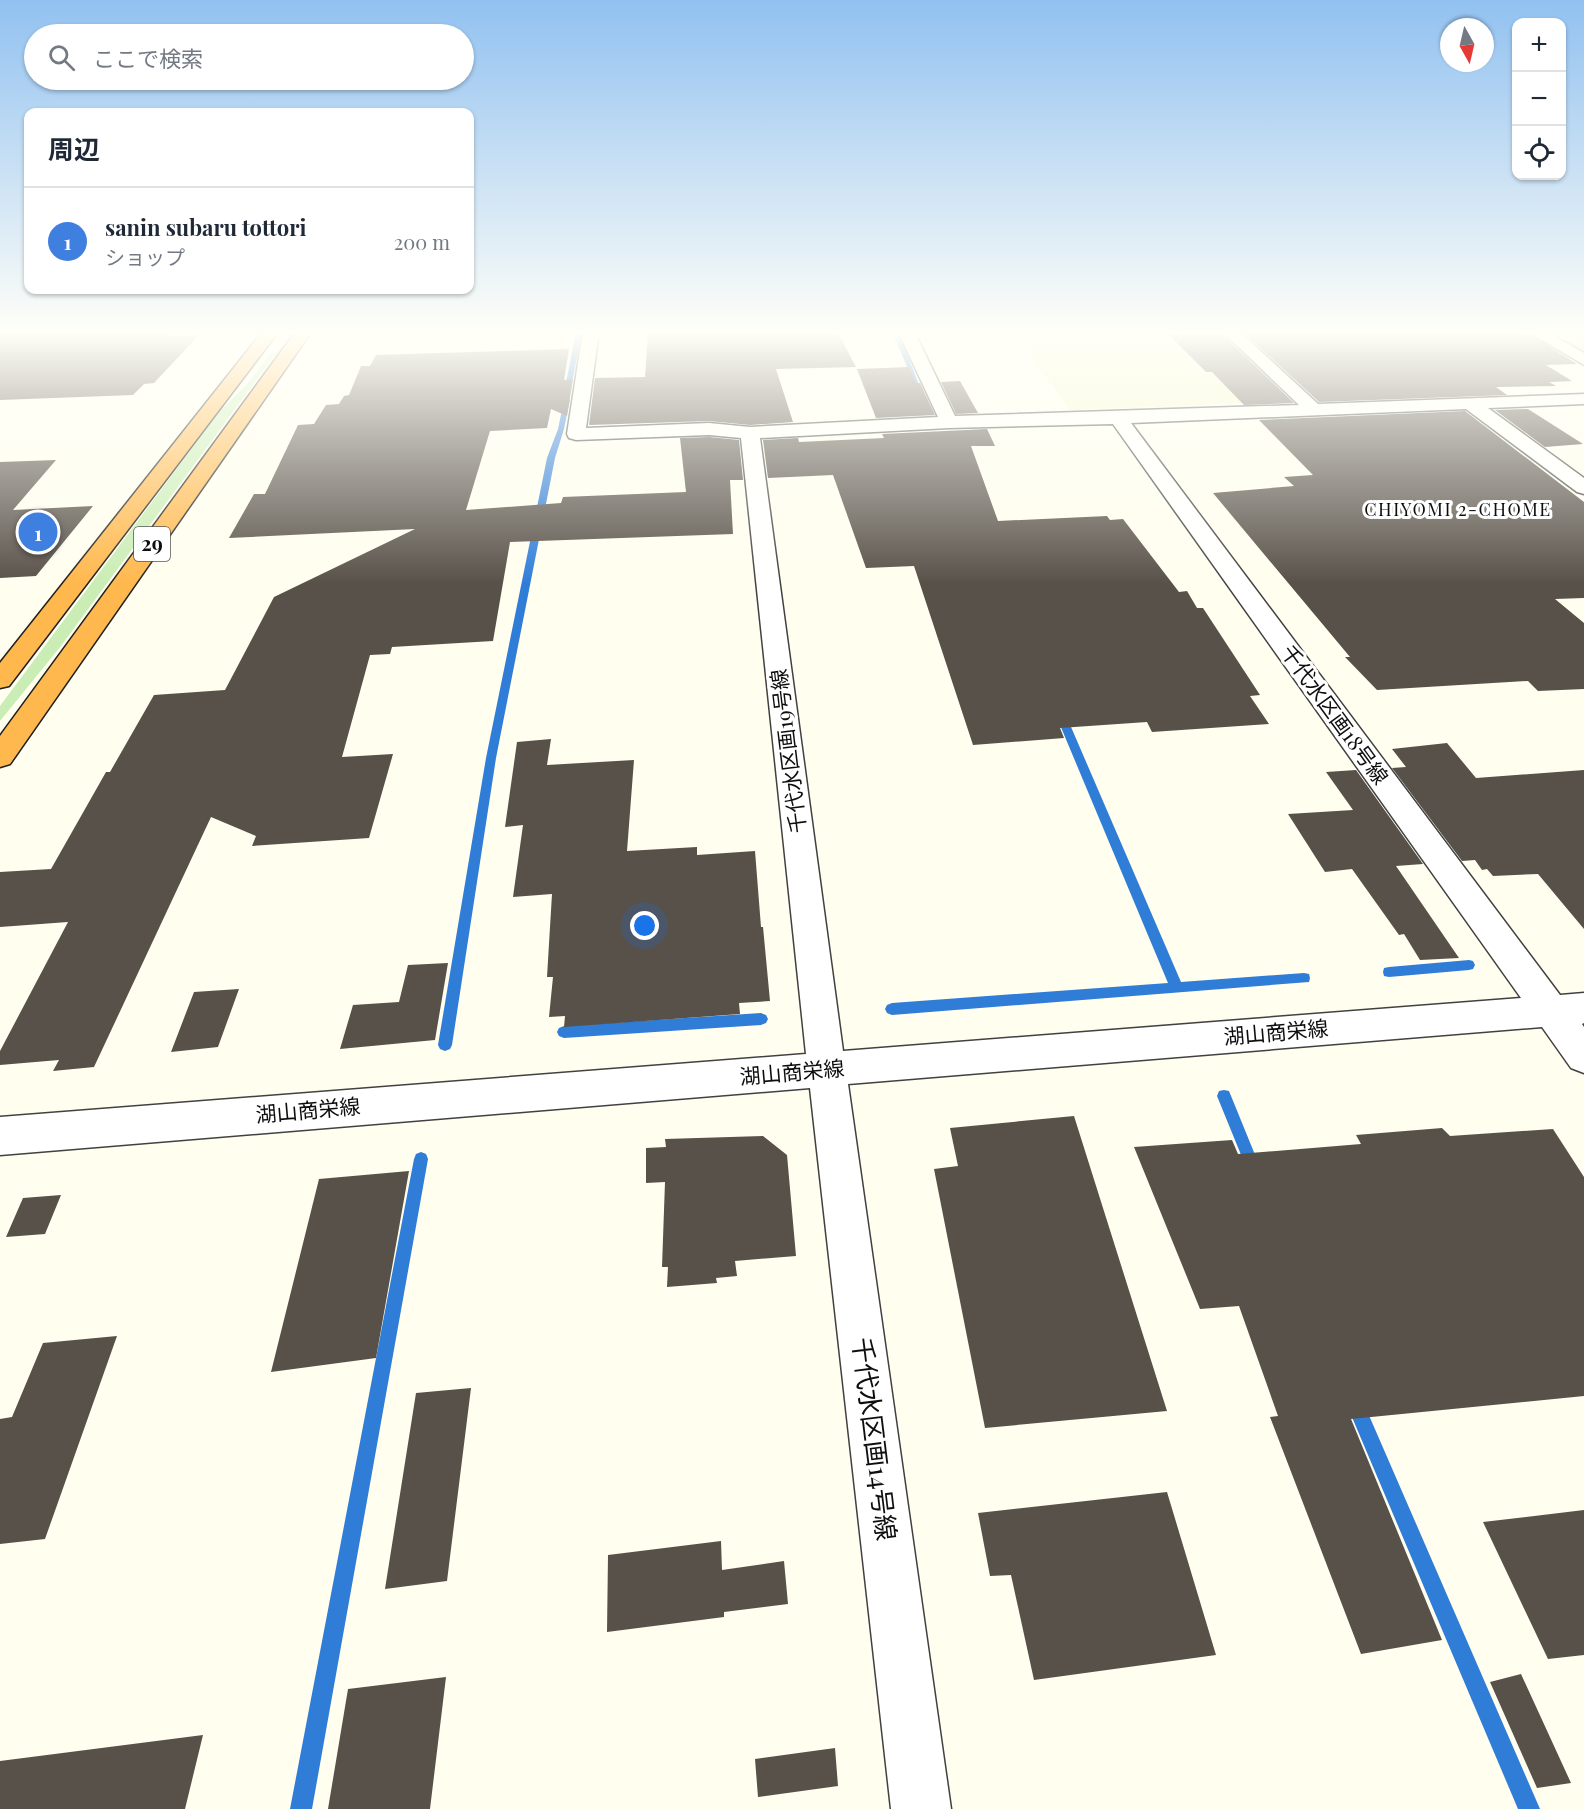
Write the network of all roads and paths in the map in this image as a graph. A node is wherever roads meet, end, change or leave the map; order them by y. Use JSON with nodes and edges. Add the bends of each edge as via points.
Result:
{"nodes":[{"id":1,"x":205,"y":415,"type":"edge"},
{"id":2,"x":244,"y":415,"type":"edge"},
{"id":3,"x":579,"y":415,"type":"edge"},
{"id":4,"x":946,"y":415,"type":"edge"},
{"id":5,"x":1191,"y":415,"type":"edge"},
{"id":6,"x":1486,"y":415,"type":"edge"},
{"id":7,"x":1118,"y":418,"type":"junction"},
{"id":8,"x":949,"y":422,"type":"junction"},
{"id":9,"x":750,"y":433,"type":"junction"},
{"id":10,"x":1584,"y":488,"type":"edge"},
{"id":11,"x":0,"y":680,"type":"edge"},
{"id":12,"x":0,"y":757,"type":"edge"},
{"id":13,"x":1567,"y":1009,"type":"edge"},
{"id":14,"x":1584,"y":1056,"type":"edge"},
{"id":15,"x":827,"y":1070,"type":"junction"},
{"id":16,"x":0,"y":1136,"type":"edge"},
{"id":17,"x":921,"y":1809,"type":"edge"}],
"edges":[{"from":1,"to":11,"type":"highway","number":"29"},
{"from":2,"to":12,"type":"highway","number":"29"},
{"from":3,"to":9,"type":"street","via":[[576,434],[709,429]]},
{"from":4,"to":8,"type":"street"},
{"from":5,"to":7,"type":"street"},
{"from":6,"to":10,"type":"street"},
{"from":7,"to":8,"type":"street"},
{"from":7,"to":13,"type":"street","name":"千代水区画18号線"},
{"from":8,"to":9,"type":"street"},
{"from":9,"to":15,"type":"street","name":"千代水区画19号線"},
{"from":13,"to":14,"type":"street","name":"千代水区画18号線"},
{"from":13,"to":15,"type":"street","name":"湖山商栄線"},
{"from":15,"to":16,"type":"street","name":"湖山商栄線"},
{"from":15,"to":17,"type":"street","name":"千代水区画14号線"}]}
